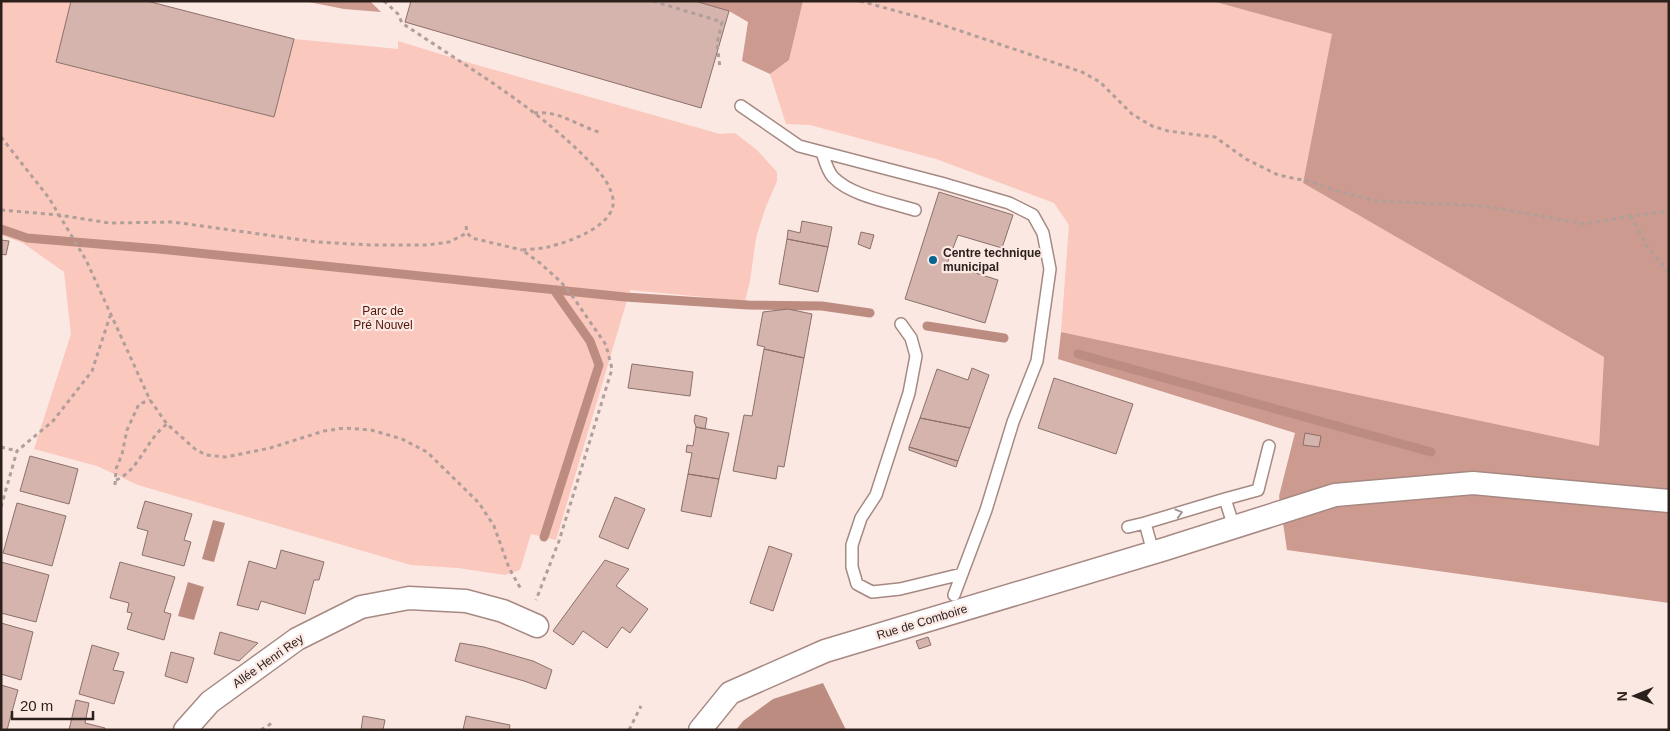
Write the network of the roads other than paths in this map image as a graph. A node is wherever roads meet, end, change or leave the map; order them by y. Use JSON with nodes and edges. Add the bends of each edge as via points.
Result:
{"nodes":[{"id":1,"x":741,"y":106,"type":"dead end"},
{"id":2,"x":822,"y":152,"type":"junction"},
{"id":3,"x":915,"y":210,"type":"dead end"},
{"id":4,"x":901,"y":324,"type":"dead end"},
{"id":5,"x":1269,"y":446,"type":"dead end"},
{"id":6,"x":1225,"y":500,"type":"junction"},
{"id":7,"x":1669,"y":501,"type":"edge"},
{"id":8,"x":1145,"y":523,"type":"junction"},
{"id":9,"x":1234,"y":527,"type":"junction"},
{"id":10,"x":1128,"y":528,"type":"dead end"},
{"id":11,"x":1159,"y":551,"type":"junction"},
{"id":12,"x":962,"y":574,"type":"junction"},
{"id":13,"x":954,"y":595,"type":"dead end"},
{"id":14,"x":535,"y":618,"type":"road end"},
{"id":15,"x":185,"y":730,"type":"edge"},
{"id":16,"x":700,"y":730,"type":"edge"}],
"edges":[{"from":1,"to":2,"type":"lane","via":[[799,146]]},
{"from":2,"to":3,"type":"lane","via":[[833,177],[850,189]]},
{"from":2,"to":12,"type":"lane","via":[[1009,204],[1033,215],[1042,233],[1050,268],[1037,361]]},
{"from":4,"to":12,"type":"lane","via":[[916,356],[911,384],[876,495],[861,518],[852,545],[852,567],[857,584],[872,592],[900,589]]},
{"from":5,"to":6,"type":"lane","via":[[1258,490]]},
{"from":8,"to":6,"type":"lane","one_way":true},
{"from":6,"to":9,"type":"lane"},
{"from":7,"to":9,"type":"street","name":"Rue de Comboire","via":[[1473,483],[1335,495]]},
{"from":8,"to":10,"type":"lane"},
{"from":8,"to":11,"type":"lane"},
{"from":9,"to":11,"type":"street","name":"Rue de Comboire"},
{"from":11,"to":16,"type":"street","name":"Rue de Comboire","via":[[825,651],[730,693]]},
{"from":12,"to":13,"type":"lane"},
{"from":14,"to":15,"type":"street","name":"Allée Henri Rey","via":[[466,601],[409,598],[361,607],[297,639],[210,702]]}]}
